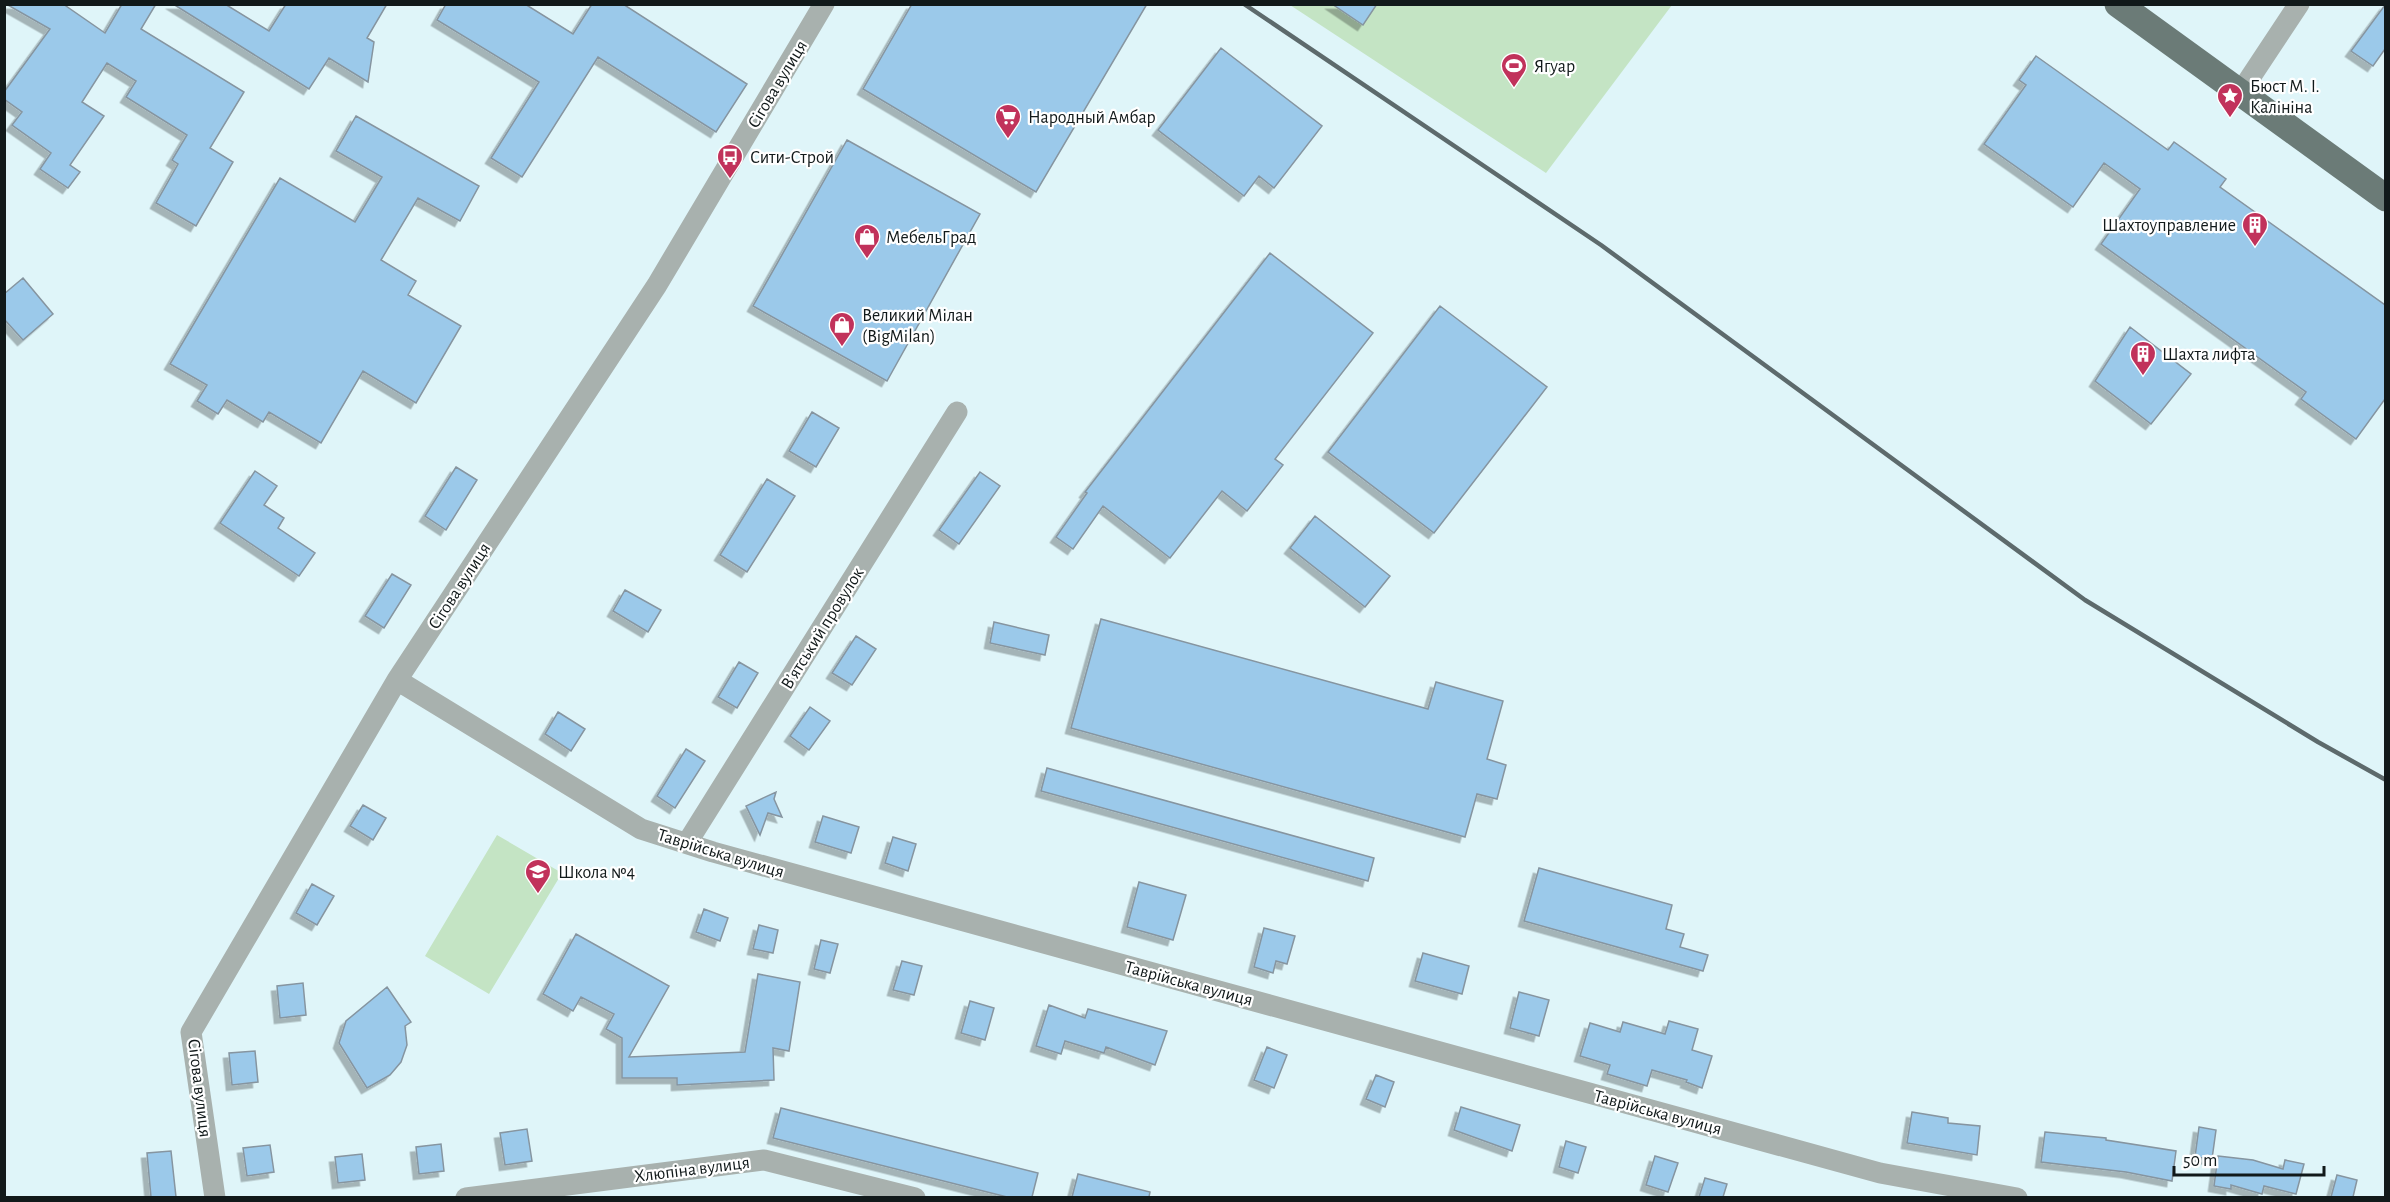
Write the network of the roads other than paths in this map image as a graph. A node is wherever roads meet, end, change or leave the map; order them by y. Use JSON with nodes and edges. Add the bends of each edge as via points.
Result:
{"nodes":[{"id":1,"x":824,"y":4,"type":"edge"},
{"id":2,"x":2118,"y":4,"type":"edge"},
{"id":3,"x":2299,"y":4,"type":"edge"},
{"id":4,"x":2240,"y":93,"type":"junction"},
{"id":5,"x":2385,"y":198,"type":"edge"},
{"id":6,"x":957,"y":412,"type":"dead end"},
{"id":7,"x":397,"y":680,"type":"junction"},
{"id":8,"x":687,"y":843,"type":"junction"},
{"id":9,"x":215,"y":1197,"type":"edge"},
{"id":10,"x":466,"y":1197,"type":"edge"},
{"id":11,"x":915,"y":1197,"type":"edge"},
{"id":12,"x":2017,"y":1197,"type":"edge"}],
"edges":[{"from":1,"to":7,"type":"street","name":"Сігова вулиця","via":[[657,285]]},
{"from":2,"to":4,"type":"main road"},
{"from":3,"to":4,"type":"street"},
{"from":4,"to":5,"type":"main road"},
{"from":6,"to":8,"type":"street","name":"В’ятський провулок"},
{"from":7,"to":8,"type":"street","name":"Таврійська вулиця","via":[[641,829]]},
{"from":7,"to":9,"type":"street","name":"Сігова вулиця","via":[[191,1032]]},
{"from":8,"to":12,"type":"street","name":"Таврійська вулиця","via":[[1880,1173]]},
{"from":10,"to":11,"type":"street","name":"Хлюпіна вулиця","via":[[764,1160]]}]}
